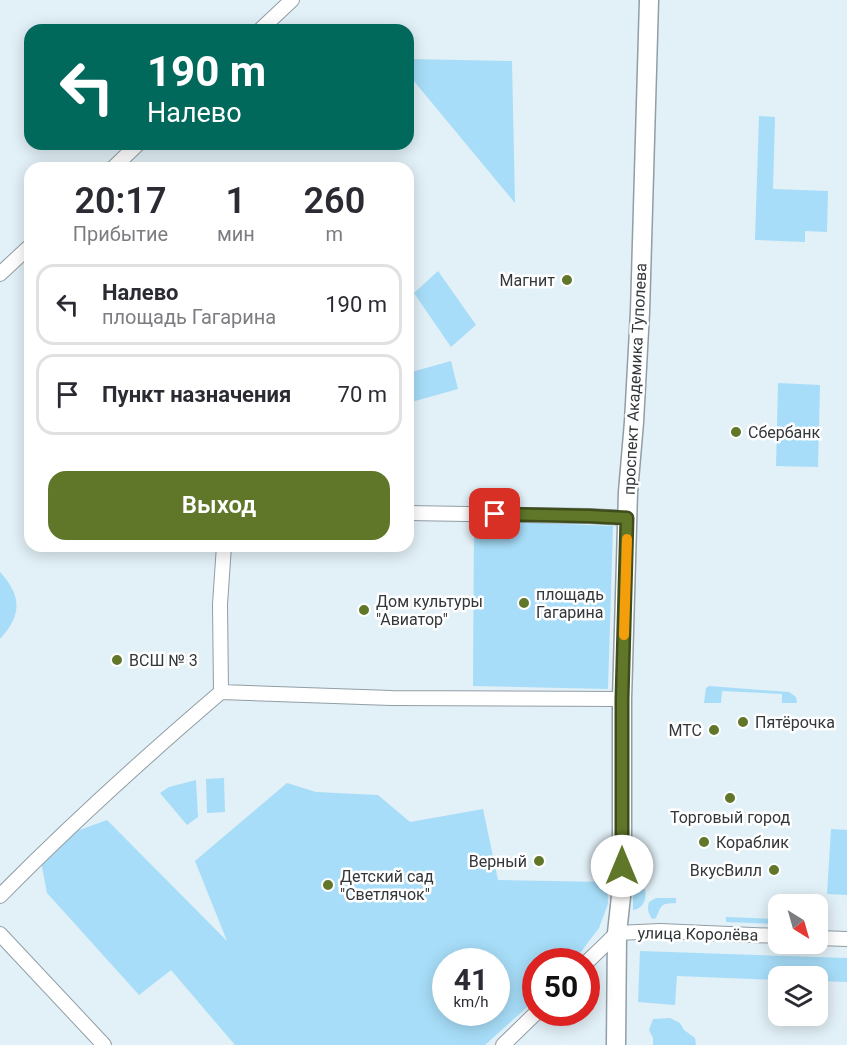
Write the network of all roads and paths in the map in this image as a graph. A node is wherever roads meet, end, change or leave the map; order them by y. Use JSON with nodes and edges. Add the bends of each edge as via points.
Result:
{"nodes":[{"id":1,"x":292,"y":0,"type":"edge"},
{"id":2,"x":649,"y":0,"type":"edge"},
{"id":3,"x":266,"y":24,"type":"edge"},
{"id":4,"x":132,"y":150,"type":"edge"},
{"id":5,"x":119,"y":162,"type":"edge"},
{"id":6,"x":24,"y":252,"type":"edge"},
{"id":7,"x":0,"y":274,"type":"edge"},
{"id":8,"x":414,"y":513,"type":"edge"},
{"id":9,"x":627,"y":518,"type":"junction"},
{"id":10,"x":224,"y":552,"type":"edge"},
{"id":11,"x":221,"y":692,"type":"junction"},
{"id":12,"x":622,"y":699,"type":"junction"},
{"id":13,"x":0,"y":896,"type":"edge"},
{"id":14,"x":617,"y":933,"type":"junction"},
{"id":15,"x":0,"y":934,"type":"edge"},
{"id":16,"x":768,"y":936,"type":"edge"},
{"id":17,"x":828,"y":938,"type":"edge"},
{"id":18,"x":847,"y":939,"type":"edge"},
{"id":19,"x":600,"y":949,"type":"edge"},
{"id":20,"x":523,"y":1026,"type":"edge"},
{"id":21,"x":104,"y":1045,"type":"edge"},
{"id":22,"x":504,"y":1045,"type":"edge"},
{"id":23,"x":616,"y":1045,"type":"edge"}],
"edges":[{"from":1,"to":3,"type":"street"},
{"from":2,"to":9,"type":"main road","name":"проспект Академика Туполева","via":[[640,312]]},
{"from":4,"to":5,"type":"street"},
{"from":6,"to":7,"type":"street"},
{"from":8,"to":9,"type":"street"},
{"from":9,"to":12,"type":"main road","name":"проспект Академика Туполева"},
{"from":10,"to":11,"type":"street"},
{"from":11,"to":12,"type":"street","via":[[390,698]]},
{"from":11,"to":13,"type":"street","via":[[93,806]]},
{"from":12,"to":14,"type":"main road","name":"проспект Академика Туполева","via":[[622,887]]},
{"from":14,"to":16,"type":"street","name":"улица Королёва"},
{"from":14,"to":19,"type":"street"},
{"from":14,"to":23,"type":"main road","name":"проспект Академика Туполева"},
{"from":15,"to":21,"type":"street"},
{"from":17,"to":18,"type":"street"},
{"from":20,"to":22,"type":"street"}]}
